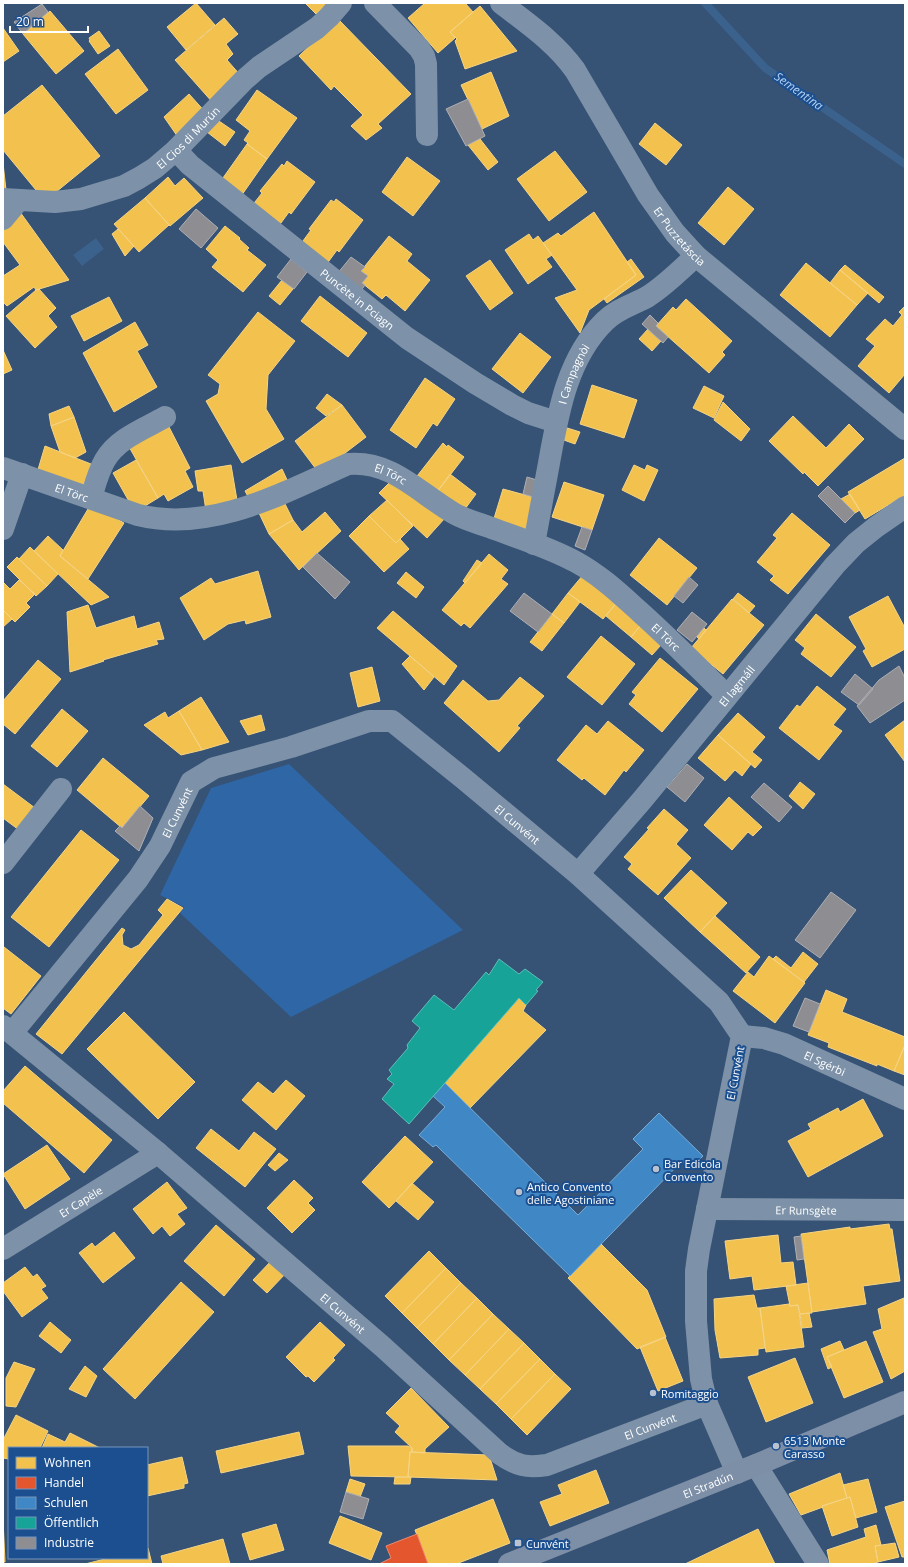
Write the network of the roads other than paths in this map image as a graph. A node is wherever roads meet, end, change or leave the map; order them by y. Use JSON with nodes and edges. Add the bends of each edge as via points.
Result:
{"nodes":[{"id":1,"x":341,"y":3,"type":"edge"},
{"id":2,"x":375,"y":3,"type":"edge"},
{"id":3,"x":501,"y":3,"type":"edge"},
{"id":4,"x":427,"y":135,"type":"dead end"},
{"id":5,"x":176,"y":150,"type":"junction"},
{"id":6,"x":11,"y":200,"type":"edge"},
{"id":7,"x":3,"y":219,"type":"edge"},
{"id":8,"x":696,"y":256,"type":"junction"},
{"id":9,"x":165,"y":417,"type":"dead end"},
{"id":10,"x":556,"y":422,"type":"junction"},
{"id":11,"x":905,"y":429,"type":"edge"},
{"id":12,"x":13,"y":471,"type":"edge"},
{"id":13,"x":91,"y":498,"type":"junction"},
{"id":14,"x":905,"y":508,"type":"edge"},
{"id":15,"x":3,"y":529,"type":"edge"},
{"id":16,"x":534,"y":544,"type":"junction"},
{"id":17,"x":728,"y":696,"type":"junction"},
{"id":18,"x":61,"y":789,"type":"dead end"},
{"id":19,"x":3,"y":863,"type":"edge"},
{"id":20,"x":578,"y":874,"type":"junction"},
{"id":21,"x":7,"y":1030,"type":"edge"},
{"id":22,"x":742,"y":1036,"type":"junction"},
{"id":23,"x":905,"y":1099,"type":"edge"},
{"id":24,"x":158,"y":1153,"type":"junction"},
{"id":25,"x":707,"y":1209,"type":"junction"},
{"id":26,"x":905,"y":1210,"type":"edge"},
{"id":27,"x":3,"y":1249,"type":"edge"},
{"id":28,"x":905,"y":1402,"type":"edge"},
{"id":29,"x":707,"y":1404,"type":"junction"},
{"id":30,"x":747,"y":1469,"type":"junction"},
{"id":31,"x":509,"y":1564,"type":"edge"},
{"id":32,"x":818,"y":1564,"type":"edge"}],
"edges":[{"from":1,"to":5,"type":"street","name":"El Cios di Murún","via":[[317,28],[244,80]]},
{"from":2,"to":4,"type":"street","via":[[420,48],[424,56]]},
{"from":3,"to":8,"type":"street","name":"Er Puzzetáscia","via":[[564,54],[648,195],[674,233]]},
{"from":5,"to":6,"type":"street","name":"El Cios di Murún","via":[[155,168],[124,186],[81,200]]},
{"from":5,"to":10,"type":"street","name":"Puncète in Pciagn","via":[[190,164],[407,338],[512,405]]},
{"from":6,"to":7,"type":"street"},
{"from":8,"to":10,"type":"street","name":"I Campagnòi","via":[[658,290],[612,314],[592,335],[569,378]]},
{"from":8,"to":11,"type":"street","name":"Er Puzzetáscia"},
{"from":9,"to":13,"type":"street","via":[[118,444],[100,471]]},
{"from":10,"to":16,"type":"street","name":"I Campagnòi"},
{"from":12,"to":13,"type":"street","name":"El Törc"},
{"from":12,"to":15,"type":"street"},
{"from":13,"to":16,"type":"street","name":"El Törc","via":[[152,518],[178,520],[203,517],[236,510],[271,498],[348,464],[366,464],[385,469],[407,480],[456,514]]},
{"from":14,"to":17,"type":"street","name":"El Iagmáll","via":[[876,527],[835,565]]},
{"from":16,"to":17,"type":"street","name":"El Törc","via":[[595,573],[661,631]]},
{"from":17,"to":20,"type":"street","name":"El Iagmáll"},
{"from":18,"to":19,"type":"street"},
{"from":20,"to":21,"type":"street","name":"El Cunvént","via":[[392,721],[369,721],[214,768],[191,782],[160,846],[138,879]]},
{"from":20,"to":22,"type":"street","name":"El Cunvént","via":[[719,1002]]},
{"from":21,"to":24,"type":"street","name":"El Cunvént"},
{"from":22,"to":23,"type":"street","name":"El Sgérbi","via":[[764,1038],[784,1044]]},
{"from":22,"to":25,"type":"street","name":"El Cunvént"},
{"from":24,"to":27,"type":"street","name":"Er Capèle"},
{"from":24,"to":29,"type":"street","name":"El Cunvént","via":[[512,1462],[532,1467],[547,1465]]},
{"from":25,"to":26,"type":"street","name":"Er Runsgète"},
{"from":25,"to":29,"type":"street","name":"El Cunvént","via":[[696,1271],[696,1321],[701,1379]]},
{"from":28,"to":30,"type":"main road","name":"El Stradún"},
{"from":29,"to":30,"type":"street","name":"El Cunvént"},
{"from":30,"to":31,"type":"main road","name":"El Stradún"},
{"from":30,"to":32,"type":"street","name":"El Cunvént"}]}
